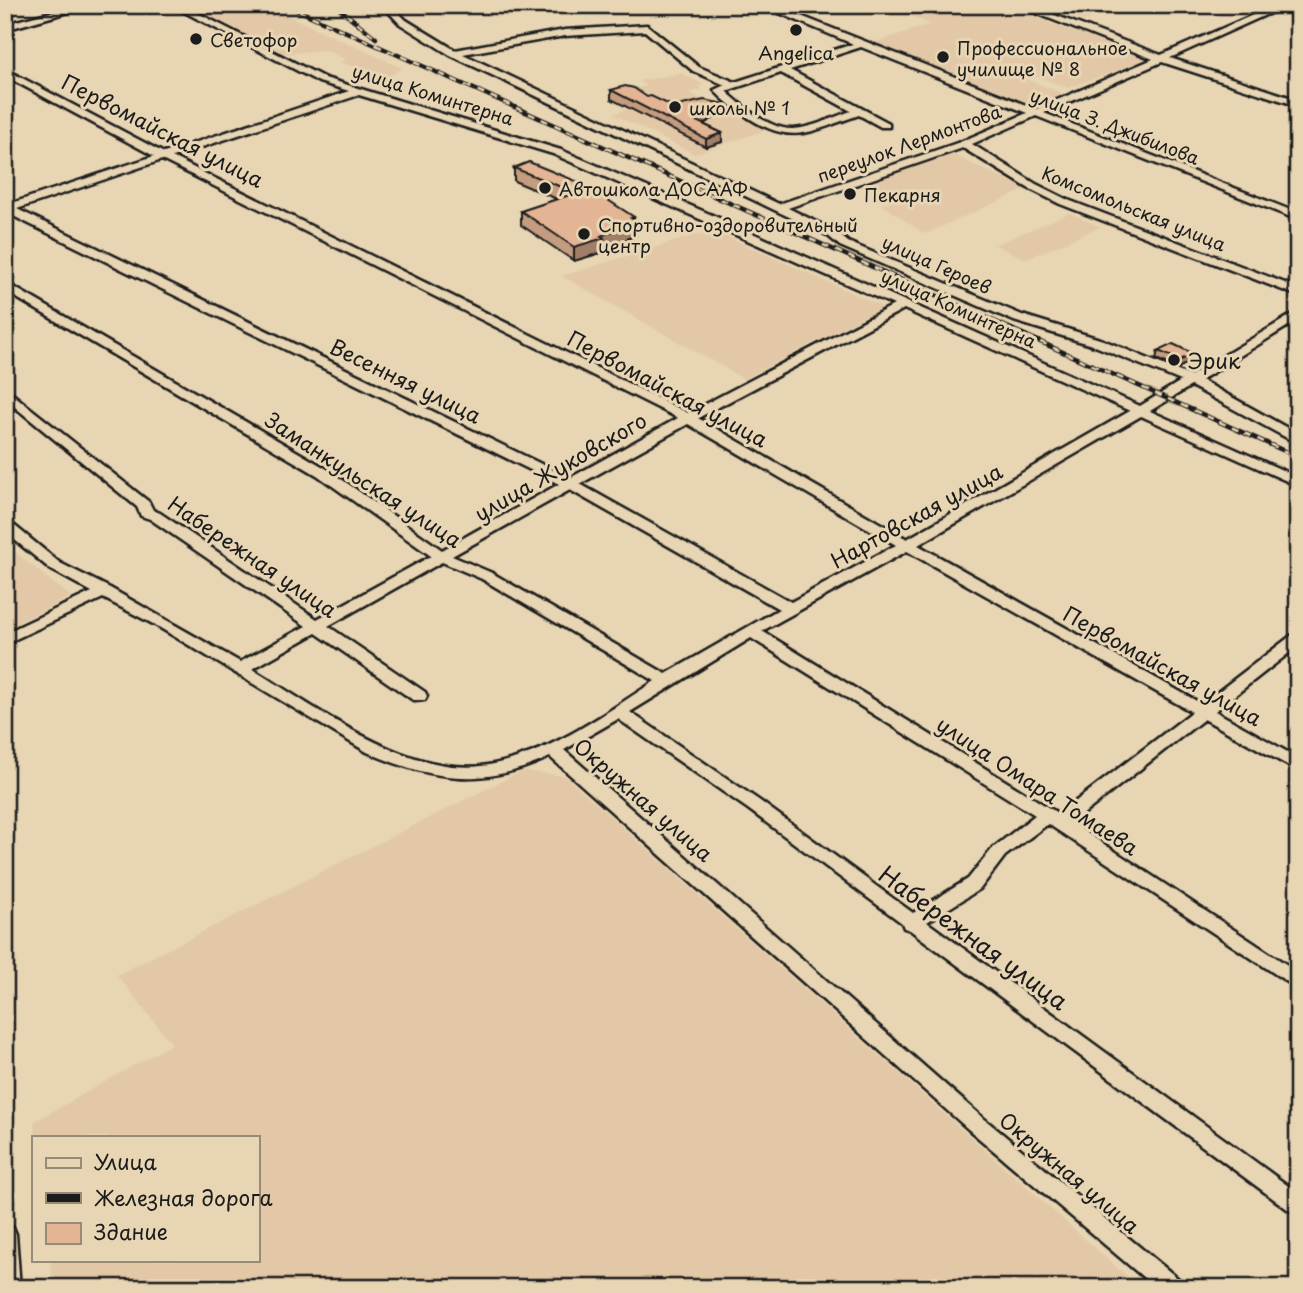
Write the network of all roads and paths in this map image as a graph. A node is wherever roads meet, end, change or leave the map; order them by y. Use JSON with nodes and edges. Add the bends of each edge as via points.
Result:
{"nodes":[{"id":1,"x":89,"y":5,"type":"edge"},
{"id":2,"x":175,"y":5,"type":"edge"},
{"id":3,"x":386,"y":5,"type":"edge"},
{"id":4,"x":1020,"y":5,"type":"edge"},
{"id":5,"x":1281,"y":5,"type":"edge"},
{"id":6,"x":769,"y":6,"type":"edge"},
{"id":7,"x":1298,"y":11,"type":"edge"},
{"id":8,"x":5,"y":27,"type":"edge"},
{"id":9,"x":861,"y":44,"type":"junction"},
{"id":10,"x":453,"y":53,"type":"junction"},
{"id":11,"x":1160,"y":58,"type":"junction"},
{"id":12,"x":782,"y":70,"type":"junction"},
{"id":13,"x":5,"y":72,"type":"edge"},
{"id":14,"x":734,"y":85,"type":"junction"},
{"id":15,"x":356,"y":92,"type":"junction"},
{"id":16,"x":1298,"y":103,"type":"edge"},
{"id":17,"x":859,"y":112,"type":"junction"},
{"id":18,"x":1035,"y":114,"type":"junction"},
{"id":19,"x":885,"y":125,"type":"dead end"},
{"id":20,"x":964,"y":144,"type":"junction"},
{"id":21,"x":162,"y":156,"type":"junction"},
{"id":22,"x":6,"y":205,"type":"edge"},
{"id":23,"x":778,"y":208,"type":"junction"},
{"id":24,"x":1298,"y":217,"type":"edge"},
{"id":25,"x":5,"y":286,"type":"edge"},
{"id":26,"x":1298,"y":292,"type":"edge"},
{"id":27,"x":903,"y":305,"type":"junction"},
{"id":28,"x":1298,"y":315,"type":"edge"},
{"id":29,"x":1192,"y":381,"type":"junction"},
{"id":30,"x":5,"y":392,"type":"edge"},
{"id":31,"x":1141,"y":410,"type":"junction"},
{"id":32,"x":688,"y":418,"type":"junction"},
{"id":33,"x":1298,"y":440,"type":"edge"},
{"id":34,"x":1298,"y":482,"type":"edge"},
{"id":35,"x":570,"y":484,"type":"junction"},
{"id":36,"x":5,"y":525,"type":"edge"},
{"id":37,"x":908,"y":545,"type":"junction"},
{"id":38,"x":442,"y":557,"type":"junction"},
{"id":39,"x":105,"y":591,"type":"junction"},
{"id":40,"x":791,"y":609,"type":"junction"},
{"id":41,"x":317,"y":626,"type":"junction"},
{"id":42,"x":751,"y":631,"type":"junction"},
{"id":43,"x":1298,"y":638,"type":"edge"},
{"id":44,"x":5,"y":639,"type":"edge"},
{"id":45,"x":240,"y":669,"type":"junction"},
{"id":46,"x":666,"y":681,"type":"junction"},
{"id":47,"x":419,"y":696,"type":"dead end"},
{"id":48,"x":619,"y":712,"type":"junction"},
{"id":49,"x":1204,"y":713,"type":"junction"},
{"id":50,"x":552,"y":749,"type":"junction"},
{"id":51,"x":1298,"y":765,"type":"edge"},
{"id":52,"x":1053,"y":819,"type":"junction"},
{"id":53,"x":911,"y":923,"type":"junction"},
{"id":54,"x":1298,"y":982,"type":"edge"},
{"id":55,"x":1298,"y":1205,"type":"edge"},
{"id":56,"x":5,"y":1234,"type":"edge"},
{"id":57,"x":9,"y":1288,"type":"edge"},
{"id":58,"x":1173,"y":1288,"type":"edge"}],
"edges":[{"from":1,"to":8,"type":"street"},
{"from":2,"to":15,"type":"street","name":"улица Коминтерна","via":[[322,80]]},
{"from":3,"to":10,"type":"street","name":"улица Героев","via":[[403,22]]},
{"from":4,"to":11,"type":"street"},
{"from":5,"to":7,"type":"street"},
{"from":5,"to":11,"type":"street","name":"переулок Лермонтова"},
{"from":6,"to":9,"type":"street","name":"улица З. Джибилова"},
{"from":9,"to":12,"type":"street"},
{"from":9,"to":18,"type":"street","name":"улица З. Джибилова"},
{"from":10,"to":14,"type":"street","via":[[565,33],[648,28],[696,69]]},
{"from":10,"to":23,"type":"street","name":"улица Героев"},
{"from":11,"to":16,"type":"street"},
{"from":11,"to":18,"type":"street","name":"переулок Лермонтова"},
{"from":12,"to":14,"type":"street"},
{"from":12,"to":17,"type":"street"},
{"from":13,"to":21,"type":"street","name":"Первомайская улица"},
{"from":14,"to":17,"type":"street","via":[[719,90],[731,102],[787,133]]},
{"from":15,"to":21,"type":"street"},
{"from":15,"to":27,"type":"street","name":"улица Коминтерна","via":[[557,152]]},
{"from":17,"to":19,"type":"street"},
{"from":18,"to":20,"type":"street","name":"переулок Лермонтова"},
{"from":18,"to":24,"type":"street","name":"улица З. Джибилова"},
{"from":20,"to":23,"type":"street","name":"переулок Лермонтова"},
{"from":20,"to":26,"type":"street","name":"Комсомольская улица","via":[[1064,202]]},
{"from":21,"to":22,"type":"street"},
{"from":21,"to":32,"type":"street","name":"Первомайская улица"},
{"from":22,"to":35,"type":"street","name":"Весенняя улица"},
{"from":23,"to":29,"type":"street","name":"улица Героев","via":[[844,244],[994,308]]},
{"from":25,"to":38,"type":"street","name":"Заманкульская улица","via":[[322,472]]},
{"from":27,"to":31,"type":"street","name":"улица Коминтерна"},
{"from":27,"to":32,"type":"street","name":"улица Жуковского"},
{"from":28,"to":29,"type":"street","name":"Нартовская улица"},
{"from":29,"to":31,"type":"street","name":"Нартовская улица"},
{"from":29,"to":33,"type":"street","name":"улица Героев"},
{"from":30,"to":41,"type":"street","name":"Набережная улица","via":[[144,505],[146,513]]},
{"from":31,"to":34,"type":"street","name":"улица Коминтерна"},
{"from":31,"to":37,"type":"street","name":"Нартовская улица"},
{"from":32,"to":35,"type":"street","name":"улица Жуковского"},
{"from":32,"to":37,"type":"street","name":"Первомайская улица"},
{"from":35,"to":38,"type":"street","name":"улица Жуковского"},
{"from":35,"to":40,"type":"street","name":"Весенняя улица"},
{"from":36,"to":39,"type":"street","name":"Окружная улица","via":[[55,566]]},
{"from":37,"to":40,"type":"street","name":"Нартовская улица"},
{"from":37,"to":49,"type":"street","name":"Первомайская улица"},
{"from":38,"to":41,"type":"street","name":"улица Жуковского"},
{"from":38,"to":46,"type":"street","name":"Заманкульская улица","via":[[508,588]]},
{"from":39,"to":44,"type":"street"},
{"from":39,"to":45,"type":"street","name":"Окружная улица"},
{"from":40,"to":42,"type":"street","name":"Нартовская улица"},
{"from":41,"to":45,"type":"street","name":"улица Жуковского"},
{"from":41,"to":47,"type":"street","name":"Набережная улица"},
{"from":42,"to":46,"type":"street","name":"Нартовская улица"},
{"from":42,"to":52,"type":"street","name":"улица Омара Томаева"},
{"from":43,"to":49,"type":"street"},
{"from":45,"to":50,"type":"street","name":"Окружная улица","via":[[373,748],[436,772],[494,770]]},
{"from":46,"to":48,"type":"street","name":"Нартовская улица"},
{"from":48,"to":50,"type":"street","name":"Нартовская улица"},
{"from":48,"to":53,"type":"street","name":"Набережная улица","via":[[754,805]]},
{"from":49,"to":51,"type":"street","name":"Первомайская улица"},
{"from":49,"to":52,"type":"street"},
{"from":50,"to":58,"type":"street","name":"Окружная улица","via":[[975,1122]]},
{"from":52,"to":53,"type":"street","via":[[999,852],[974,884]]},
{"from":52,"to":54,"type":"street","name":"улица Омара Томаева"},
{"from":53,"to":55,"type":"street","name":"Набережная улица"},
{"from":56,"to":57,"type":"street"}]}
